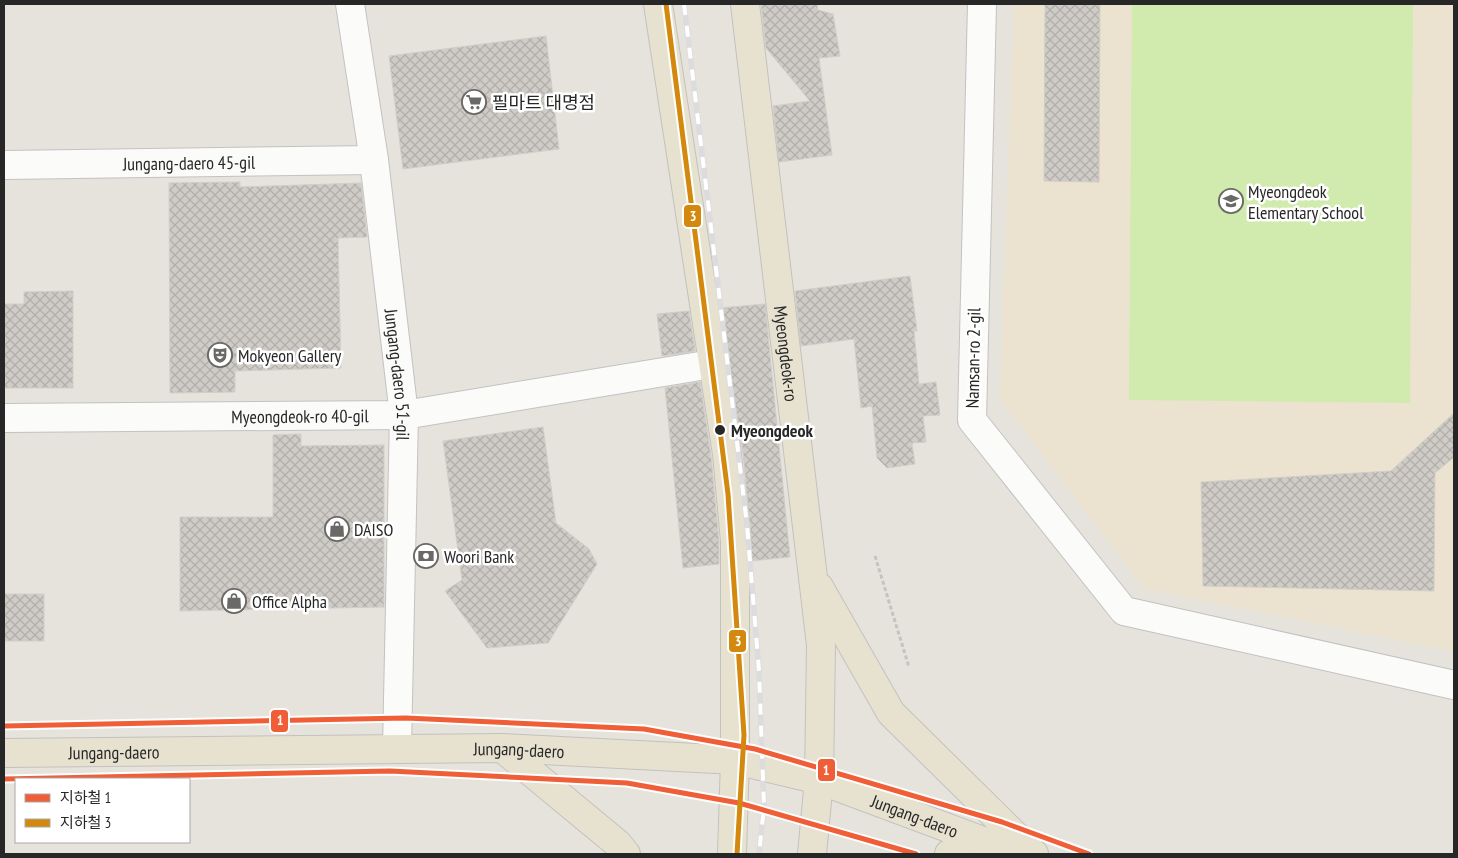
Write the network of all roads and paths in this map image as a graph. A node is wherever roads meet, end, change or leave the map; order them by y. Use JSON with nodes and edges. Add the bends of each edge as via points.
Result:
{"nodes":[{"id":1,"x":350,"y":4,"type":"edge"},
{"id":2,"x":658,"y":4,"type":"edge"},
{"id":3,"x":745,"y":4,"type":"edge"},
{"id":4,"x":982,"y":4,"type":"edge"},
{"id":5,"x":374,"y":160,"type":"junction"},
{"id":6,"x":4,"y":165,"type":"edge"},
{"id":7,"x":712,"y":364,"type":"junction"},
{"id":8,"x":404,"y":415,"type":"junction"},
{"id":9,"x":4,"y":418,"type":"edge"},
{"id":10,"x":875,"y":556,"type":"dead end"},
{"id":11,"x":813,"y":577,"type":"junction"},
{"id":12,"x":909,"y":666,"type":"dead end"},
{"id":13,"x":1454,"y":685,"type":"edge"},
{"id":14,"x":397,"y":748,"type":"junction"},
{"id":15,"x":502,"y":748,"type":"junction"},
{"id":16,"x":4,"y":753,"type":"edge"},
{"id":17,"x":735,"y":760,"type":"junction"},
{"id":18,"x":819,"y":780,"type":"junction"},
{"id":19,"x":971,"y":838,"type":"junction"},
{"id":20,"x":626,"y":854,"type":"edge"},
{"id":21,"x":732,"y":854,"type":"edge"},
{"id":22,"x":812,"y":854,"type":"edge"},
{"id":23,"x":949,"y":854,"type":"edge"},
{"id":24,"x":1018,"y":854,"type":"edge"},
{"id":25,"x":1034,"y":854,"type":"edge"}],
"edges":[{"from":1,"to":5,"type":"street","name":"Jungang-daero 51-gil"},
{"from":2,"to":7,"type":"main road"},
{"from":3,"to":11,"type":"main road","name":"Myeongdeok-ro"},
{"from":4,"to":13,"type":"street","name":"Namsan-ro 2-gil","via":[[972,420],[1124,612]]},
{"from":5,"to":6,"type":"street","name":"Jungang-daero 45-gil"},
{"from":5,"to":8,"type":"street","name":"Jungang-daero 51-gil"},
{"from":7,"to":8,"type":"street","name":"Myeongdeok-ro 40-gil"},
{"from":7,"to":17,"type":"main road","via":[[727,454],[736,540]]},
{"from":8,"to":9,"type":"street","name":"Myeongdeok-ro 40-gil"},
{"from":8,"to":14,"type":"street","name":"Jungang-daero 51-gil"},
{"from":10,"to":12,"type":"path"},
{"from":11,"to":18,"type":"main road","name":"Myeongdeok-ro","via":[[821,646]]},
{"from":11,"to":25,"type":"main road","via":[[891,712]]},
{"from":14,"to":15,"type":"main road","name":"Jungang-daero"},
{"from":14,"to":16,"type":"main road","name":"Jungang-daero"},
{"from":15,"to":17,"type":"main road","name":"Jungang-daero"},
{"from":15,"to":20,"type":"main road"},
{"from":17,"to":18,"type":"main road","name":"Jungang-daero"},
{"from":17,"to":21,"type":"main road"},
{"from":18,"to":19,"type":"main road","name":"Jungang-daero"},
{"from":18,"to":22,"type":"main road","name":"Myeongdeok-ro"},
{"from":19,"to":23,"type":"main road"},
{"from":19,"to":24,"type":"main road","name":"Jungang-daero"}]}
